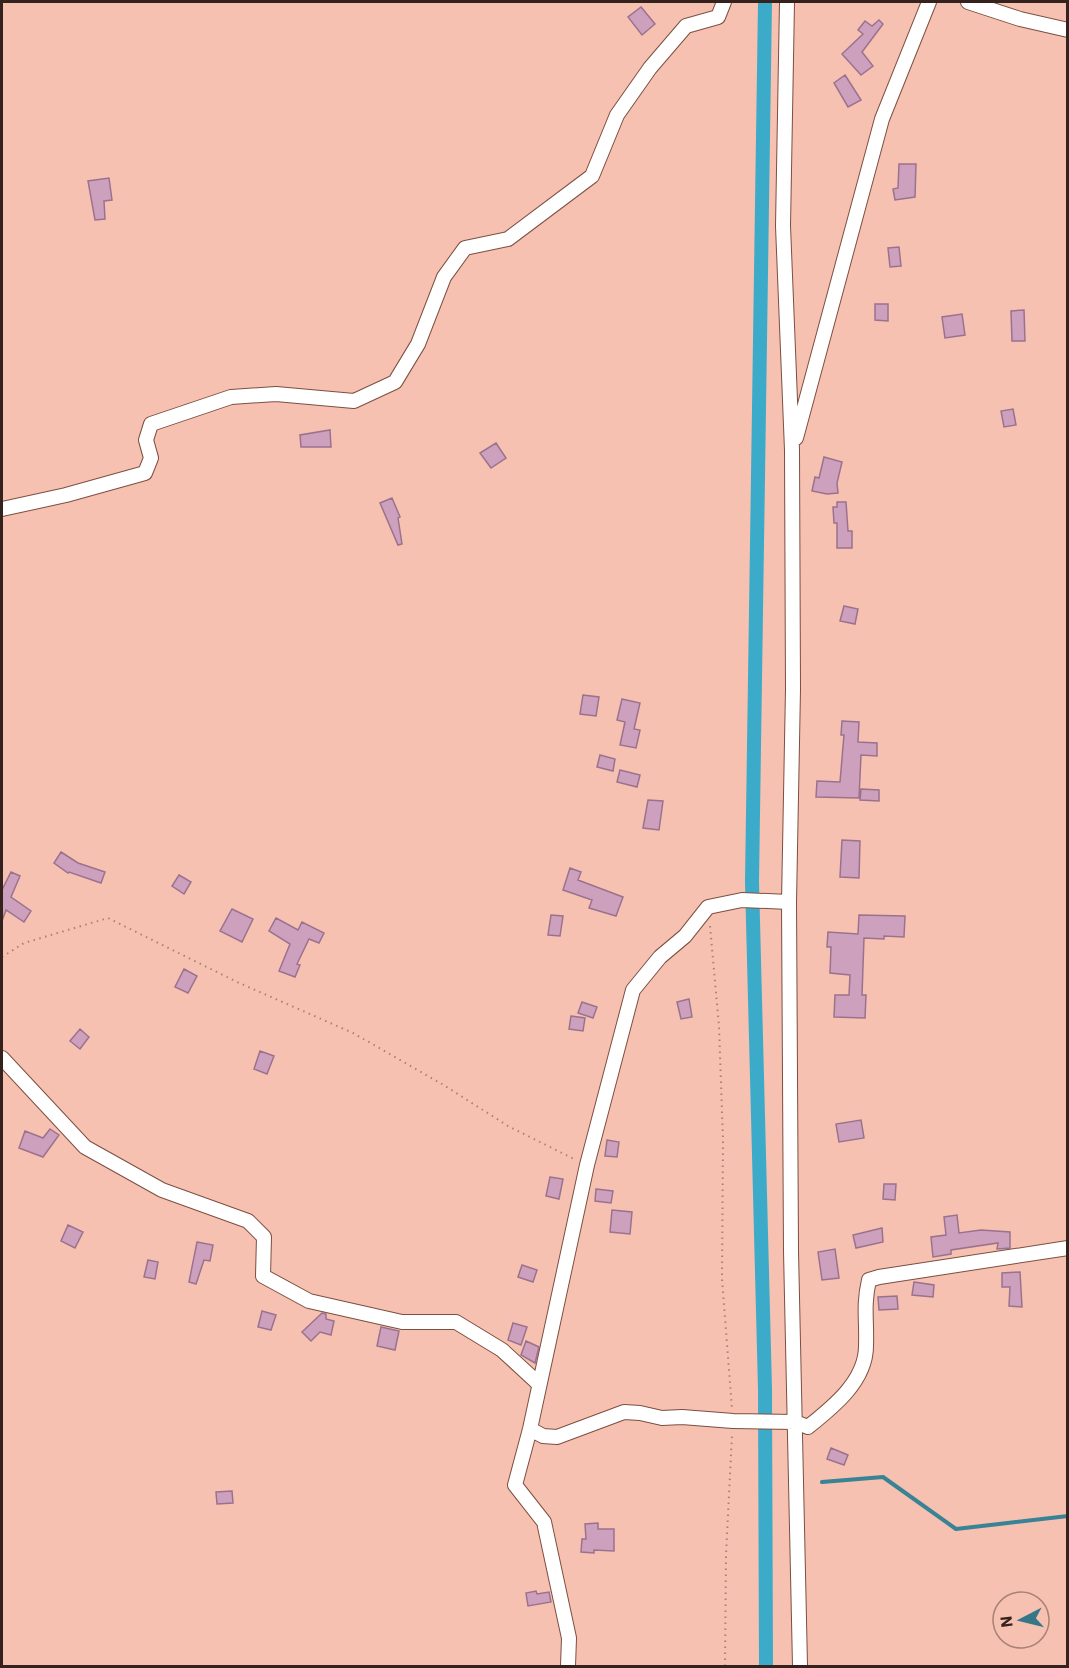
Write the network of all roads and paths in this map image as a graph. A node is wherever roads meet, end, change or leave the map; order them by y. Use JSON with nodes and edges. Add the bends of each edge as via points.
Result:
{"nodes":[{"id":1,"x":724,"y":2,"type":"edge"},
{"id":2,"x":787,"y":2,"type":"edge"},
{"id":3,"x":929,"y":2,"type":"edge"},
{"id":4,"x":968,"y":2,"type":"edge"},
{"id":5,"x":1068,"y":30,"type":"edge"},
{"id":6,"x":792,"y":450,"type":"junction"},
{"id":7,"x":2,"y":509,"type":"edge"},
{"id":8,"x":782,"y":901,"type":"junction"},
{"id":9,"x":708,"y":907,"type":"junction"},
{"id":10,"x":2,"y":957,"type":"edge"},
{"id":11,"x":2,"y":1058,"type":"edge"},
{"id":12,"x":586,"y":1165,"type":"junction"},
{"id":13,"x":1068,"y":1248,"type":"edge"},
{"id":14,"x":539,"y":1384,"type":"junction"},
{"id":15,"x":733,"y":1421,"type":"junction"},
{"id":16,"x":795,"y":1422,"type":"junction"},
{"id":17,"x":530,"y":1429,"type":"junction"},
{"id":18,"x":568,"y":1666,"type":"edge"},
{"id":19,"x":725,"y":1666,"type":"edge"},
{"id":20,"x":800,"y":1666,"type":"edge"}],
"edges":[{"from":1,"to":7,"type":"street","via":[[718,17],[686,27],[650,68],[617,115],[592,176],[508,239],[465,248],[444,277],[418,344],[395,382],[354,401],[276,394],[231,397],[151,424],[146,440],[151,458],[145,473]]},
{"from":2,"to":6,"type":"street","via":[[783,226]]},
{"from":3,"to":6,"type":"street","via":[[882,119]]},
{"from":4,"to":5,"type":"street"},
{"from":6,"to":8,"type":"street","via":[[793,689]]},
{"from":8,"to":9,"type":"street","via":[[742,900]]},
{"from":8,"to":16,"type":"street"},
{"from":9,"to":12,"type":"street","via":[[686,936],[660,957],[633,990]]},
{"from":9,"to":15,"type":"path","via":[[719,1026],[722,1279]]},
{"from":10,"to":12,"type":"path","via":[[24,943],[108,918],[353,1034],[508,1126]]},
{"from":11,"to":14,"type":"street","via":[[85,1147],[162,1190],[248,1221],[264,1237],[263,1276],[309,1301],[402,1322],[456,1322],[502,1350]]},
{"from":12,"to":14,"type":"street"},
{"from":13,"to":16,"type":"street","via":[[870,1280],[865,1299],[867,1348],[857,1380],[808,1427]]},
{"from":14,"to":17,"type":"street"},
{"from":15,"to":16,"type":"street"},
{"from":15,"to":17,"type":"street","via":[[624,1412],[557,1437],[543,1436]]},
{"from":15,"to":19,"type":"path"},
{"from":16,"to":20,"type":"street"},
{"from":17,"to":18,"type":"street","via":[[515,1485],[544,1522],[569,1638]]}]}
